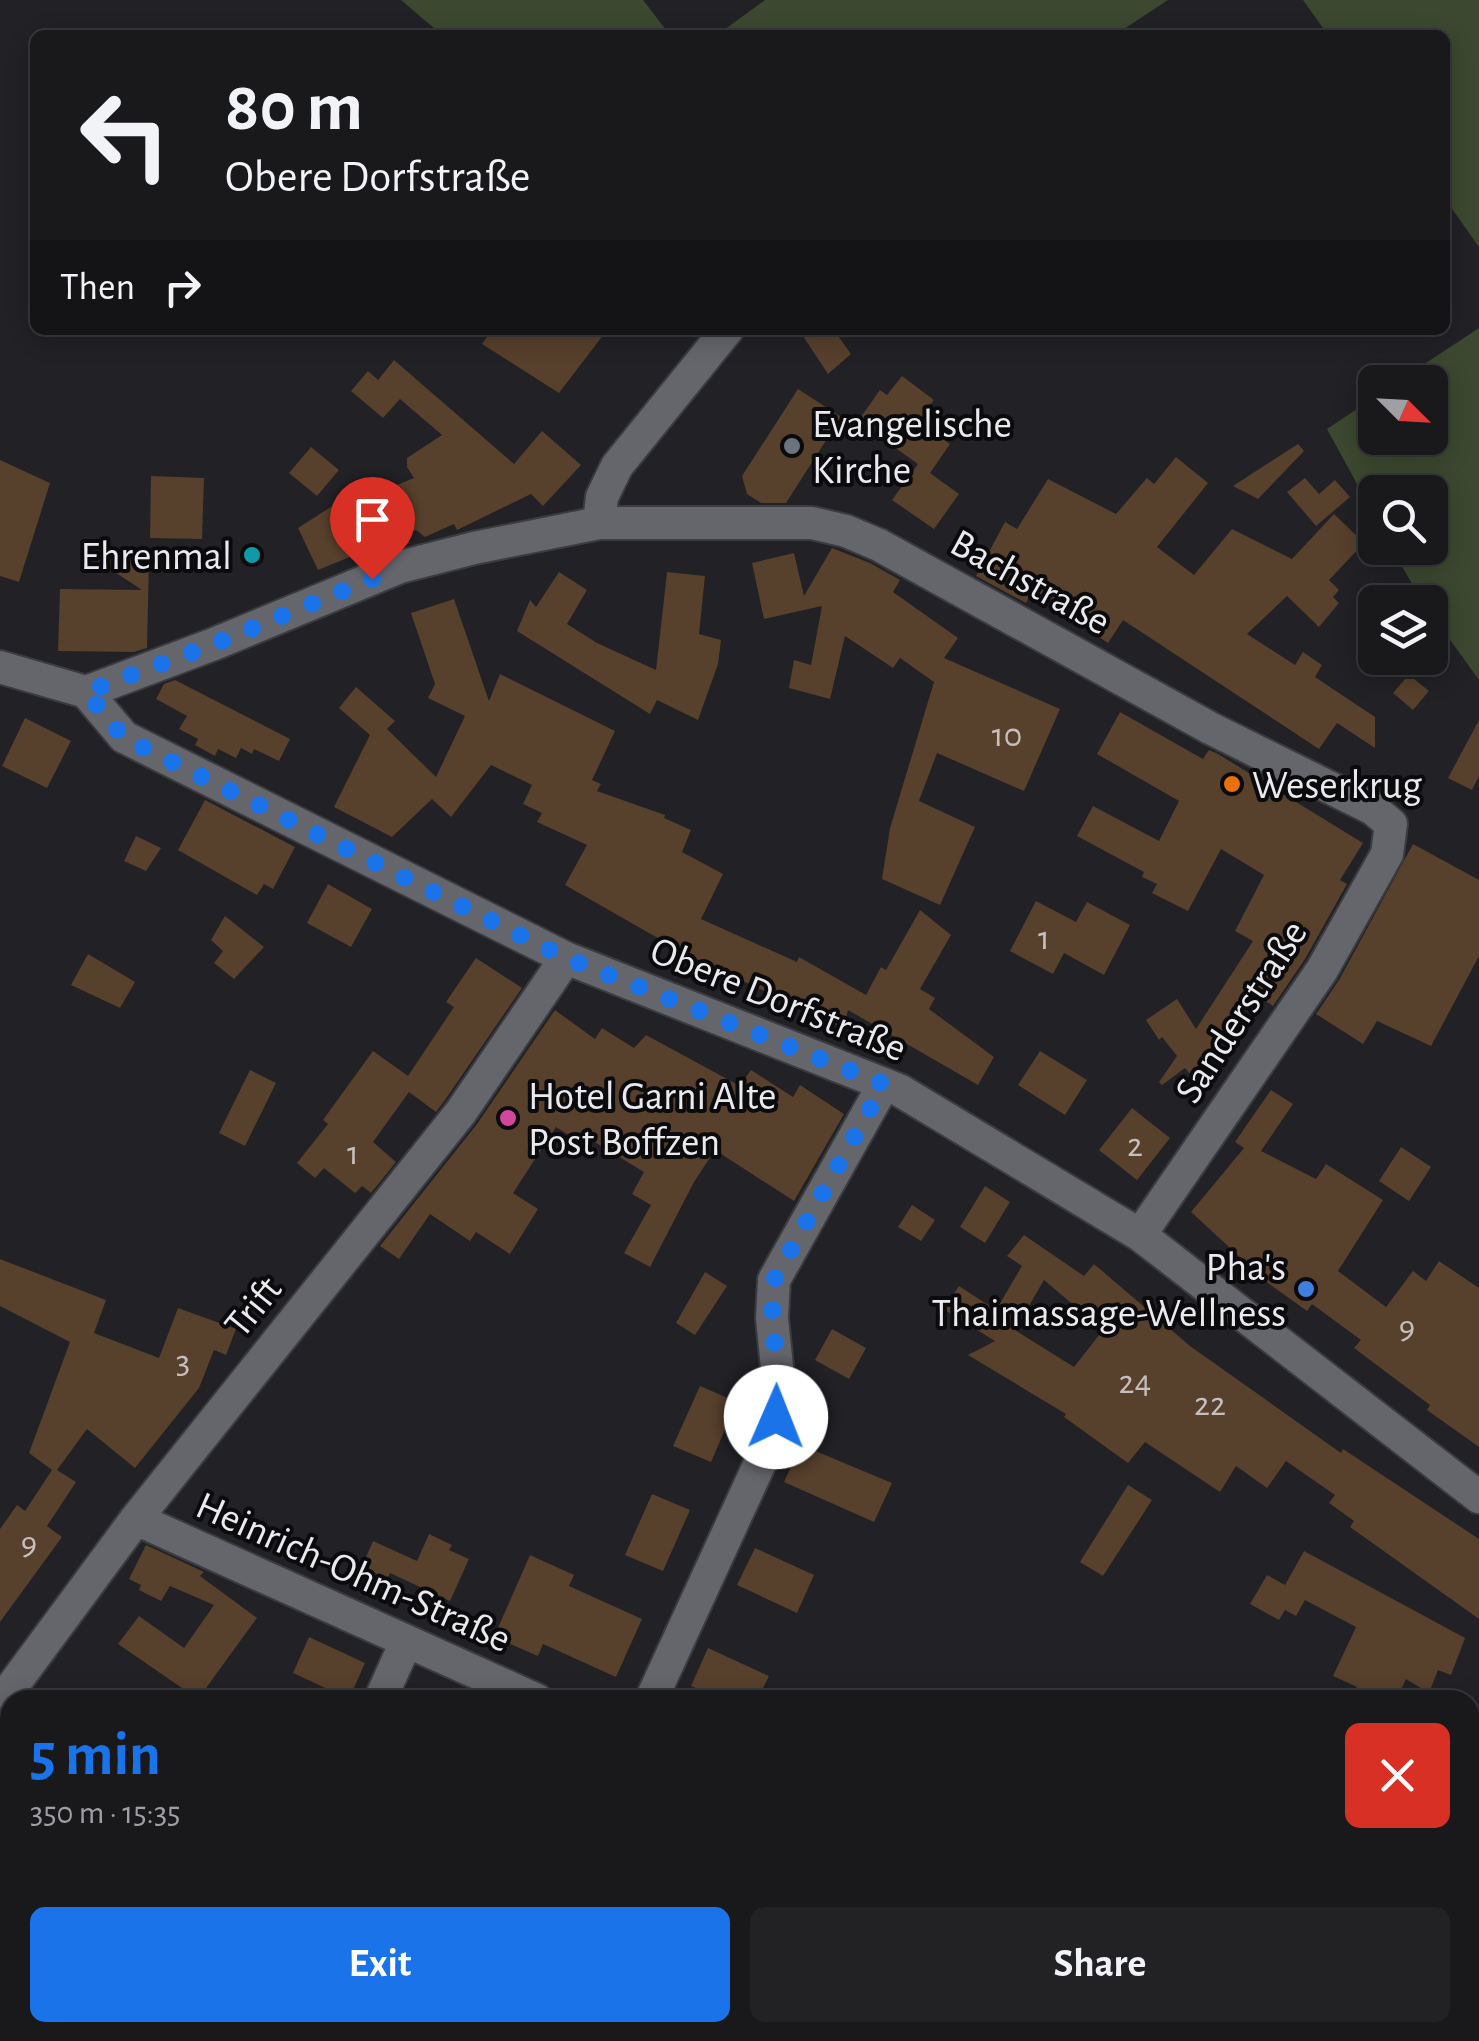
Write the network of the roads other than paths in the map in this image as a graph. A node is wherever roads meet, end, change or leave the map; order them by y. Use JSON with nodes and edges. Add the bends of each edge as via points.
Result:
{"nodes":[{"id":1,"x":723,"y":335,"type":"edge"},
{"id":2,"x":599,"y":523,"type":"junction"},
{"id":3,"x":0,"y":668,"type":"edge"},
{"id":4,"x":86,"y":692,"type":"junction"},
{"id":5,"x":1392,"y":824,"type":"joint"},
{"id":6,"x":566,"y":958,"type":"junction"},
{"id":7,"x":884,"y":1084,"type":"junction"},
{"id":8,"x":1140,"y":1235,"type":"junction"},
{"id":9,"x":1479,"y":1497,"type":"edge"},
{"id":10,"x":136,"y":1519,"type":"junction"},
{"id":11,"x":406,"y":1642,"type":"junction"},
{"id":12,"x":14,"y":1690,"type":"edge"},
{"id":13,"x":384,"y":1690,"type":"edge"},
{"id":14,"x":514,"y":1690,"type":"edge"},
{"id":15,"x":657,"y":1690,"type":"edge"}],
"edges":[{"from":1,"to":2,"type":"street","via":[[617,466]]},
{"from":2,"to":4,"type":"street","name":"Bachstraße","via":[[400,568]]},
{"from":2,"to":5,"type":"street","name":"Bachstraße","via":[[812,523],[846,531]]},
{"from":3,"to":4,"type":"street"},
{"from":4,"to":6,"type":"street","name":"Obere Dorfstraße","via":[[124,738]]},
{"from":5,"to":8,"type":"street","name":"Sanderstraße","via":[[1386,854],[1322,970]]},
{"from":6,"to":7,"type":"street","name":"Obere Dorfstraße"},
{"from":6,"to":10,"type":"street","name":"Trift","via":[[461,1112]]},
{"from":7,"to":8,"type":"street","name":"Obere Dorfstraße"},
{"from":7,"to":15,"type":"street","via":[[774,1280],[780,1397],[772,1437]]},
{"from":8,"to":9,"type":"street","name":"Obere Dorfstraße"},
{"from":10,"to":11,"type":"street","name":"Heinrich-Ohm-Straße"},
{"from":10,"to":12,"type":"street","name":"Trift"},
{"from":11,"to":13,"type":"street"},
{"from":11,"to":14,"type":"street","name":"Heinrich-Ohm-Straße"}]}
